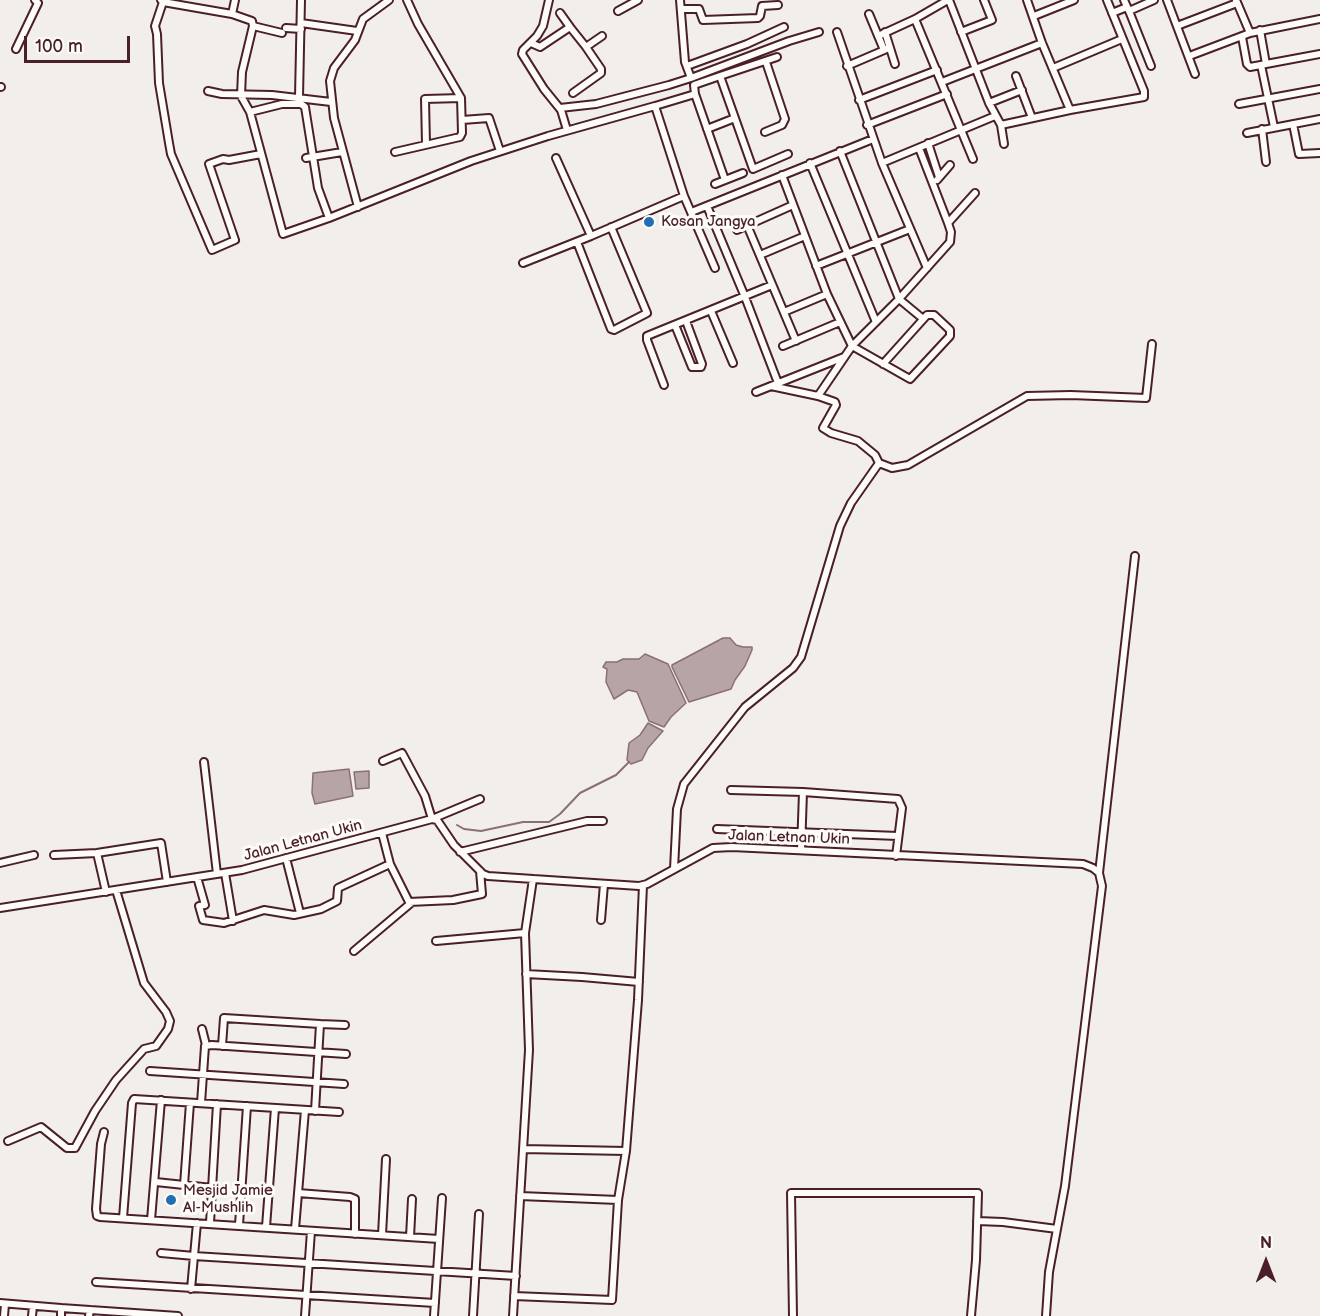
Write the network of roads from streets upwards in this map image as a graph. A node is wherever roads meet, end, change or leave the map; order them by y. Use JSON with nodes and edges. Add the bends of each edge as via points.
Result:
{"nodes":[{"id":1,"x":36,"y":0,"type":"edge"},
{"id":2,"x":235,"y":0,"type":"edge"},
{"id":3,"x":300,"y":0,"type":"edge"},
{"id":4,"x":389,"y":0,"type":"edge"},
{"id":5,"x":407,"y":0,"type":"edge"},
{"id":6,"x":549,"y":0,"type":"edge"},
{"id":7,"x":638,"y":0,"type":"edge"},
{"id":8,"x":680,"y":0,"type":"edge"},
{"id":9,"x":949,"y":0,"type":"edge"},
{"id":10,"x":984,"y":0,"type":"edge"},
{"id":11,"x":1027,"y":0,"type":"edge"},
{"id":12,"x":1074,"y":0,"type":"edge"},
{"id":13,"x":1107,"y":0,"type":"edge"},
{"id":14,"x":1154,"y":0,"type":"edge"},
{"id":15,"x":1167,"y":0,"type":"edge"},
{"id":16,"x":162,"y":1,"type":"edge"},
{"id":17,"x":1236,"y":2,"type":"edge"},
{"id":18,"x":778,"y":5,"type":"dead end"},
{"id":19,"x":1127,"y":6,"type":"edge"},
{"id":20,"x":681,"y":9,"type":"junction"},
{"id":21,"x":618,"y":11,"type":"dead end"},
{"id":22,"x":560,"y":13,"type":"dead end"},
{"id":23,"x":1112,"y":13,"type":"junction"},
{"id":24,"x":232,"y":14,"type":"junction"},
{"id":25,"x":869,"y":14,"type":"dead end"},
{"id":26,"x":1034,"y":16,"type":"junction"},
{"id":27,"x":915,"y":19,"type":"junction"},
{"id":28,"x":1320,"y":19,"type":"edge"},
{"id":29,"x":301,"y":26,"type":"junction"},
{"id":30,"x":1177,"y":26,"type":"junction"},
{"id":31,"x":253,"y":27,"type":"junction"},
{"id":32,"x":570,"y":27,"type":"junction"},
{"id":33,"x":784,"y":27,"type":"dead end"},
{"id":34,"x":1260,"y":30,"type":"junction"},
{"id":35,"x":357,"y":31,"type":"junction"},
{"id":36,"x":819,"y":32,"type":"dead end"},
{"id":37,"x":837,"y":32,"type":"dead end"},
{"id":38,"x":885,"y":32,"type":"junction"},
{"id":39,"x":961,"y":32,"type":"junction"},
{"id":40,"x":1250,"y":33,"type":"junction"},
{"id":41,"x":602,"y":36,"type":"dead end"},
{"id":42,"x":878,"y":36,"type":"junction"},
{"id":43,"x":1242,"y":37,"type":"junction"},
{"id":44,"x":1122,"y":39,"type":"junction"},
{"id":45,"x":531,"y":43,"type":"junction"},
{"id":46,"x":1042,"y":43,"type":"junction"},
{"id":47,"x":586,"y":46,"type":"junction"},
{"id":48,"x":16,"y":49,"type":"dead end"},
{"id":49,"x":887,"y":49,"type":"junction"},
{"id":50,"x":1320,"y":54,"type":"edge"},
{"id":51,"x":1192,"y":55,"type":"dead end"},
{"id":52,"x":777,"y":57,"type":"dead end"},
{"id":53,"x":765,"y":62,"type":"junction"},
{"id":54,"x":895,"y":64,"type":"dead end"},
{"id":55,"x":1263,"y":64,"type":"junction"},
{"id":56,"x":687,"y":66,"type":"junction"},
{"id":57,"x":847,"y":66,"type":"junction"},
{"id":58,"x":1151,"y":66,"type":"dead end"},
{"id":59,"x":1053,"y":68,"type":"junction"},
{"id":60,"x":976,"y":69,"type":"junction"},
{"id":61,"x":937,"y":70,"type":"junction"},
{"id":62,"x":1195,"y":74,"type":"dead end"},
{"id":63,"x":720,"y":76,"type":"junction"},
{"id":64,"x":1016,"y":76,"type":"dead end"},
{"id":65,"x":691,"y":78,"type":"junction"},
{"id":66,"x":942,"y":82,"type":"junction"},
{"id":67,"x":1320,"y":89,"type":"edge"},
{"id":68,"x":1022,"y":90,"type":"junction"},
{"id":69,"x":208,"y":91,"type":"dead end"},
{"id":70,"x":573,"y":93,"type":"dead end"},
{"id":71,"x":695,"y":94,"type":"junction"},
{"id":72,"x":947,"y":94,"type":"junction"},
{"id":73,"x":241,"y":96,"type":"junction"},
{"id":74,"x":299,"y":97,"type":"junction"},
{"id":75,"x":461,"y":98,"type":"junction"},
{"id":76,"x":1268,"y":99,"type":"junction"},
{"id":77,"x":859,"y":100,"type":"junction"},
{"id":78,"x":989,"y":103,"type":"junction"},
{"id":79,"x":332,"y":104,"type":"junction"},
{"id":80,"x":1239,"y":105,"type":"dead end"},
{"id":81,"x":655,"y":106,"type":"junction"},
{"id":82,"x":560,"y":108,"type":"junction"},
{"id":83,"x":1070,"y":110,"type":"junction"},
{"id":84,"x":250,"y":112,"type":"junction"},
{"id":85,"x":995,"y":116,"type":"junction"},
{"id":86,"x":735,"y":118,"type":"junction"},
{"id":87,"x":1032,"y":118,"type":"junction"},
{"id":88,"x":1320,"y":119,"type":"edge"},
{"id":89,"x":462,"y":120,"type":"junction"},
{"id":90,"x":1293,"y":124,"type":"junction"},
{"id":91,"x":867,"y":125,"type":"junction"},
{"id":92,"x":1001,"y":126,"type":"junction"},
{"id":93,"x":1274,"y":127,"type":"junction"},
{"id":94,"x":707,"y":129,"type":"junction"},
{"id":95,"x":1262,"y":129,"type":"junction"},
{"id":96,"x":567,"y":130,"type":"junction"},
{"id":97,"x":961,"y":130,"type":"junction"},
{"id":98,"x":765,"y":132,"type":"dead end"},
{"id":99,"x":1247,"y":132,"type":"dead end"},
{"id":100,"x":873,"y":139,"type":"junction"},
{"id":101,"x":928,"y":143,"type":"junction"},
{"id":102,"x":426,"y":144,"type":"junction"},
{"id":103,"x":1004,"y":144,"type":"dead end"},
{"id":104,"x":919,"y":148,"type":"junction"},
{"id":105,"x":500,"y":151,"type":"junction"},
{"id":106,"x":840,"y":151,"type":"junction"},
{"id":107,"x":342,"y":152,"type":"junction"},
{"id":108,"x":395,"y":152,"type":"dead end"},
{"id":109,"x":261,"y":153,"type":"junction"},
{"id":110,"x":1320,"y":153,"type":"edge"},
{"id":111,"x":788,"y":154,"type":"dead end"},
{"id":112,"x":314,"y":157,"type":"junction"},
{"id":113,"x":306,"y":158,"type":"dead end"},
{"id":114,"x":556,"y":158,"type":"dead end"},
{"id":115,"x":973,"y":159,"type":"dead end"},
{"id":116,"x":1266,"y":162,"type":"dead end"},
{"id":117,"x":810,"y":163,"type":"junction"},
{"id":118,"x":882,"y":163,"type":"junction"},
{"id":119,"x":950,"y":165,"type":"dead end"},
{"id":120,"x":743,"y":173,"type":"dead end"},
{"id":121,"x":782,"y":174,"type":"junction"},
{"id":122,"x":939,"y":177,"type":"junction"},
{"id":123,"x":725,"y":180,"type":"junction"},
{"id":124,"x":715,"y":184,"type":"dead end"},
{"id":125,"x":933,"y":185,"type":"junction"},
{"id":126,"x":975,"y":193,"type":"dead end"},
{"id":127,"x":684,"y":196,"type":"junction"},
{"id":128,"x":794,"y":205,"type":"junction"},
{"id":129,"x":706,"y":206,"type":"junction"},
{"id":130,"x":358,"y":207,"type":"junction"},
{"id":131,"x":694,"y":211,"type":"dead end"},
{"id":132,"x":329,"y":218,"type":"junction"},
{"id":133,"x":948,"y":223,"type":"junction"},
{"id":134,"x":747,"y":225,"type":"junction"},
{"id":135,"x":611,"y":227,"type":"junction"},
{"id":136,"x":910,"y":229,"type":"junction"},
{"id":137,"x":736,"y":230,"type":"dead end"},
{"id":138,"x":591,"y":236,"type":"junction"},
{"id":139,"x":805,"y":236,"type":"junction"},
{"id":140,"x":577,"y":242,"type":"junction"},
{"id":141,"x":877,"y":243,"type":"junction"},
{"id":142,"x":848,"y":254,"type":"junction"},
{"id":143,"x":760,"y":255,"type":"junction"},
{"id":144,"x":523,"y":262,"type":"dead end"},
{"id":145,"x":816,"y":267,"type":"junction"},
{"id":146,"x":715,"y":268,"type":"dead end"},
{"id":147,"x":927,"y":268,"type":"junction"},
{"id":148,"x":772,"y":285,"type":"junction"},
{"id":149,"x":827,"y":294,"type":"junction"},
{"id":150,"x":745,"y":297,"type":"junction"},
{"id":151,"x":899,"y":299,"type":"junction"},
{"id":152,"x":711,"y":311,"type":"junction"},
{"id":153,"x":784,"y":312,"type":"junction"},
{"id":154,"x":922,"y":318,"type":"junction"},
{"id":155,"x":686,"y":321,"type":"junction"},
{"id":156,"x":840,"y":322,"type":"junction"},
{"id":157,"x":876,"y":322,"type":"junction"},
{"id":158,"x":675,"y":325,"type":"junction"},
{"id":159,"x":796,"y":341,"type":"junction"},
{"id":160,"x":1152,"y":344,"type":"dead end"},
{"id":161,"x":783,"y":346,"type":"dead end"},
{"id":162,"x":852,"y":346,"type":"junction"},
{"id":163,"x":844,"y":357,"type":"junction"},
{"id":164,"x":733,"y":363,"type":"dead end"},
{"id":165,"x":883,"y":363,"type":"junction"},
{"id":166,"x":664,"y":385,"type":"dead end"},
{"id":167,"x":774,"y":385,"type":"junction"},
{"id":168,"x":756,"y":392,"type":"dead end"},
{"id":169,"x":818,"y":396,"type":"junction"},
{"id":170,"x":879,"y":463,"type":"junction"},
{"id":171,"x":1135,"y":556,"type":"dead end"},
{"id":172,"x":383,"y":761,"type":"dead end"},
{"id":173,"x":204,"y":762,"type":"dead end"},
{"id":174,"x":731,"y":790,"type":"dead end"},
{"id":175,"x":803,"y":792,"type":"junction"},
{"id":176,"x":480,"y":799,"type":"dead end"},
{"id":177,"x":432,"y":819,"type":"junction"},
{"id":178,"x":603,"y":821,"type":"dead end"},
{"id":179,"x":717,"y":829,"type":"dead end"},
{"id":180,"x":802,"y":832,"type":"junction"},
{"id":181,"x":382,"y":833,"type":"junction"},
{"id":182,"x":898,"y":836,"type":"junction"},
{"id":183,"x":801,"y":849,"type":"junction"},
{"id":184,"x":460,"y":852,"type":"junction"},
{"id":185,"x":97,"y":853,"type":"junction"},
{"id":186,"x":34,"y":855,"type":"dead end"},
{"id":187,"x":54,"y":855,"type":"dead end"},
{"id":188,"x":896,"y":856,"type":"junction"},
{"id":189,"x":286,"y":858,"type":"junction"},
{"id":190,"x":0,"y":863,"type":"edge"},
{"id":191,"x":390,"y":864,"type":"junction"},
{"id":192,"x":674,"y":869,"type":"junction"},
{"id":193,"x":480,"y":871,"type":"junction"},
{"id":194,"x":225,"y":873,"type":"junction"},
{"id":195,"x":1099,"y":873,"type":"junction"},
{"id":196,"x":217,"y":874,"type":"junction"},
{"id":197,"x":197,"y":877,"type":"junction"},
{"id":198,"x":533,"y":879,"type":"junction"},
{"id":199,"x":167,"y":882,"type":"junction"},
{"id":200,"x":603,"y":884,"type":"junction"},
{"id":201,"x":643,"y":885,"type":"junction"},
{"id":202,"x":116,"y":890,"type":"junction"},
{"id":203,"x":105,"y":892,"type":"junction"},
{"id":204,"x":411,"y":903,"type":"junction"},
{"id":205,"x":0,"y":908,"type":"edge"},
{"id":206,"x":300,"y":913,"type":"junction"},
{"id":207,"x":233,"y":921,"type":"junction"},
{"id":208,"x":601,"y":921,"type":"dead end"},
{"id":209,"x":525,"y":933,"type":"junction"},
{"id":210,"x":436,"y":942,"type":"dead end"},
{"id":211,"x":354,"y":951,"type":"dead end"},
{"id":212,"x":526,"y":974,"type":"junction"},
{"id":213,"x":639,"y":982,"type":"junction"},
{"id":214,"x":320,"y":1024,"type":"junction"},
{"id":215,"x":345,"y":1025,"type":"dead end"},
{"id":216,"x":202,"y":1029,"type":"dead end"},
{"id":217,"x":222,"y":1046,"type":"junction"},
{"id":218,"x":205,"y":1047,"type":"junction"},
{"id":219,"x":319,"y":1053,"type":"junction"},
{"id":220,"x":346,"y":1054,"type":"dead end"},
{"id":221,"x":150,"y":1071,"type":"dead end"},
{"id":222,"x":202,"y":1074,"type":"junction"},
{"id":223,"x":317,"y":1082,"type":"junction"},
{"id":224,"x":344,"y":1084,"type":"dead end"},
{"id":225,"x":161,"y":1100,"type":"junction"},
{"id":226,"x":190,"y":1102,"type":"junction"},
{"id":227,"x":201,"y":1103,"type":"junction"},
{"id":228,"x":217,"y":1104,"type":"junction"},
{"id":229,"x":247,"y":1106,"type":"junction"},
{"id":230,"x":275,"y":1108,"type":"junction"},
{"id":231,"x":305,"y":1110,"type":"junction"},
{"id":232,"x":315,"y":1111,"type":"junction"},
{"id":233,"x":339,"y":1112,"type":"dead end"},
{"id":234,"x":104,"y":1132,"type":"dead end"},
{"id":235,"x":8,"y":1141,"type":"dead end"},
{"id":236,"x":523,"y":1149,"type":"junction"},
{"id":237,"x":626,"y":1151,"type":"junction"},
{"id":238,"x":386,"y":1159,"type":"dead end"},
{"id":239,"x":156,"y":1182,"type":"junction"},
{"id":240,"x":184,"y":1185,"type":"junction"},
{"id":241,"x":212,"y":1188,"type":"junction"},
{"id":242,"x":298,"y":1193,"type":"junction"},
{"id":243,"x":519,"y":1196,"type":"junction"},
{"id":244,"x":442,"y":1198,"type":"dead end"},
{"id":245,"x":412,"y":1199,"type":"dead end"},
{"id":246,"x":618,"y":1200,"type":"junction"},
{"id":247,"x":479,"y":1214,"type":"dead end"},
{"id":248,"x":123,"y":1218,"type":"junction"},
{"id":249,"x":151,"y":1220,"type":"junction"},
{"id":250,"x":977,"y":1221,"type":"junction"},
{"id":251,"x":197,"y":1223,"type":"junction"},
{"id":252,"x":210,"y":1223,"type":"junction"},
{"id":253,"x":238,"y":1226,"type":"junction"},
{"id":254,"x":266,"y":1227,"type":"junction"},
{"id":255,"x":296,"y":1229,"type":"junction"},
{"id":256,"x":1057,"y":1229,"type":"junction"},
{"id":257,"x":311,"y":1231,"type":"junction"},
{"id":258,"x":355,"y":1234,"type":"junction"},
{"id":259,"x":382,"y":1235,"type":"junction"},
{"id":260,"x":410,"y":1237,"type":"junction"},
{"id":261,"x":439,"y":1239,"type":"junction"},
{"id":262,"x":161,"y":1253,"type":"dead end"},
{"id":263,"x":194,"y":1256,"type":"junction"},
{"id":264,"x":308,"y":1263,"type":"junction"},
{"id":265,"x":437,"y":1271,"type":"junction"},
{"id":266,"x":475,"y":1275,"type":"junction"},
{"id":267,"x":516,"y":1276,"type":"junction"},
{"id":268,"x":96,"y":1282,"type":"dead end"},
{"id":269,"x":191,"y":1289,"type":"junction"},
{"id":270,"x":306,"y":1296,"type":"junction"},
{"id":271,"x":514,"y":1296,"type":"junction"},
{"id":272,"x":435,"y":1303,"type":"junction"},
{"id":273,"x":3,"y":1304,"type":"edge"},
{"id":274,"x":33,"y":1306,"type":"junction"},
{"id":275,"x":61,"y":1308,"type":"junction"},
{"id":276,"x":89,"y":1313,"type":"edge"},
{"id":277,"x":118,"y":1314,"type":"edge"},
{"id":278,"x":147,"y":1315,"type":"edge"},
{"id":279,"x":4,"y":1316,"type":"edge"},
{"id":280,"x":32,"y":1316,"type":"edge"},
{"id":281,"x":61,"y":1316,"type":"edge"},
{"id":282,"x":176,"y":1316,"type":"edge"},
{"id":283,"x":305,"y":1316,"type":"edge"},
{"id":284,"x":434,"y":1316,"type":"edge"},
{"id":285,"x":472,"y":1316,"type":"edge"},
{"id":286,"x":513,"y":1316,"type":"edge"},
{"id":287,"x":793,"y":1316,"type":"edge"},
{"id":288,"x":971,"y":1316,"type":"edge"},
{"id":289,"x":1046,"y":1316,"type":"edge"}],
"edges":[{"from":1,"to":48,"type":"street"},
{"from":2,"to":24,"type":"street"},
{"from":3,"to":29,"type":"street"},
{"from":4,"to":35,"type":"street","via":[[365,16]]},
{"from":5,"to":75,"type":"street"},
{"from":6,"to":45,"type":"street","via":[[543,26]]},
{"from":7,"to":21,"type":"street"},
{"from":8,"to":20,"type":"street"},
{"from":9,"to":27,"type":"street"},
{"from":9,"to":39,"type":"street"},
{"from":10,"to":39,"type":"street","via":[[992,20]]},
{"from":11,"to":26,"type":"street"},
{"from":12,"to":26,"type":"street"},
{"from":13,"to":23,"type":"street"},
{"from":14,"to":19,"type":"street"},
{"from":15,"to":30,"type":"street"},
{"from":16,"to":24,"type":"street"},
{"from":16,"to":109,"type":"street","via":[[155,26],[159,83],[171,154],[212,250],[235,240],[209,164]]},
{"from":17,"to":30,"type":"street"},
{"from":17,"to":40,"type":"street"},
{"from":18,"to":20,"type":"street","via":[[762,6],[758,18],[703,20],[699,9]]},
{"from":19,"to":23,"type":"street"},
{"from":19,"to":58,"type":"street"},
{"from":20,"to":56,"type":"street"},
{"from":22,"to":32,"type":"street"},
{"from":23,"to":44,"type":"street"},
{"from":24,"to":31,"type":"street","via":[[251,20]]},
{"from":25,"to":42,"type":"street"},
{"from":26,"to":46,"type":"street"},
{"from":27,"to":38,"type":"street"},
{"from":27,"to":61,"type":"street"},
{"from":28,"to":34,"type":"street"},
{"from":29,"to":31,"type":"street","via":[[284,31]]},
{"from":29,"to":35,"type":"street"},
{"from":29,"to":74,"type":"street"},
{"from":30,"to":62,"type":"street"},
{"from":31,"to":73,"type":"street"},
{"from":32,"to":45,"type":"street","via":[[540,47]]},
{"from":32,"to":47,"type":"street"},
{"from":33,"to":56,"type":"street"},
{"from":34,"to":40,"type":"street"},
{"from":34,"to":55,"type":"street"},
{"from":35,"to":79,"type":"street","via":[[332,75]]},
{"from":36,"to":65,"type":"street"},
{"from":37,"to":57,"type":"street"},
{"from":38,"to":42,"type":"street"},
{"from":38,"to":49,"type":"street"},
{"from":39,"to":60,"type":"street"},
{"from":40,"to":43,"type":"street"},
{"from":41,"to":47,"type":"street"},
{"from":42,"to":49,"type":"street"},
{"from":43,"to":51,"type":"street"},
{"from":43,"to":55,"type":"street","via":[[1247,64]]},
{"from":44,"to":59,"type":"street"},
{"from":44,"to":83,"type":"street","via":[[1144,97]]},
{"from":45,"to":82,"type":"street","via":[[522,56]]},
{"from":46,"to":59,"type":"street"},
{"from":46,"to":60,"type":"street"},
{"from":47,"to":70,"type":"street","via":[[602,72]]},
{"from":49,"to":54,"type":"street"},
{"from":49,"to":57,"type":"street"},
{"from":50,"to":55,"type":"street"},
{"from":52,"to":53,"type":"street"},
{"from":53,"to":63,"type":"street"},
{"from":53,"to":98,"type":"street","via":[[785,118],[782,125]]},
{"from":55,"to":76,"type":"street"},
{"from":56,"to":65,"type":"street"},
{"from":57,"to":77,"type":"street"},
{"from":59,"to":83,"type":"street"},
{"from":60,"to":66,"type":"street"},
{"from":60,"to":78,"type":"street"},
{"from":61,"to":66,"type":"street"},
{"from":61,"to":77,"type":"street"},
{"from":63,"to":71,"type":"street","via":[[694,85]]},
{"from":63,"to":86,"type":"street"},
{"from":64,"to":68,"type":"street"},
{"from":65,"to":82,"type":"street","via":[[596,104]]},
{"from":66,"to":72,"type":"street"},
{"from":67,"to":76,"type":"street"},
{"from":68,"to":78,"type":"street"},
{"from":68,"to":87,"type":"street"},
{"from":69,"to":73,"type":"street"},
{"from":71,"to":81,"type":"street"},
{"from":71,"to":94,"type":"street"},
{"from":72,"to":91,"type":"street"},
{"from":72,"to":97,"type":"street"},
{"from":73,"to":74,"type":"street"},
{"from":73,"to":84,"type":"street"},
{"from":74,"to":79,"type":"street"},
{"from":75,"to":89,"type":"street"},
{"from":75,"to":102,"type":"street","via":[[425,99]]},
{"from":76,"to":80,"type":"street"},
{"from":76,"to":93,"type":"street"},
{"from":77,"to":91,"type":"street"},
{"from":78,"to":85,"type":"street"},
{"from":79,"to":107,"type":"street"},
{"from":81,"to":96,"type":"street"},
{"from":81,"to":127,"type":"street"},
{"from":82,"to":96,"type":"street"},
{"from":83,"to":87,"type":"street"},
{"from":84,"to":109,"type":"street"},
{"from":84,"to":112,"type":"street","via":[[282,104],[303,105]]},
{"from":85,"to":92,"type":"street"},
{"from":85,"to":97,"type":"street"},
{"from":86,"to":94,"type":"street"},
{"from":86,"to":111,"type":"street","via":[[753,169]]},
{"from":87,"to":92,"type":"street"},
{"from":88,"to":90,"type":"street"},
{"from":89,"to":102,"type":"street","via":[[461,136]]},
{"from":89,"to":105,"type":"street","via":[[489,118]]},
{"from":90,"to":93,"type":"street"},
{"from":90,"to":110,"type":"street","via":[[1299,154]]},
{"from":91,"to":100,"type":"street"},
{"from":92,"to":103,"type":"street"},
{"from":93,"to":95,"type":"street"},
{"from":94,"to":123,"type":"street"},
{"from":95,"to":99,"type":"street"},
{"from":95,"to":116,"type":"street"},
{"from":96,"to":105,"type":"street"},
{"from":97,"to":101,"type":"street"},
{"from":97,"to":115,"type":"street"},
{"from":100,"to":106,"type":"street"},
{"from":100,"to":118,"type":"street"},
{"from":101,"to":104,"type":"street"},
{"from":101,"to":122,"type":"street"},
{"from":102,"to":108,"type":"street"},
{"from":104,"to":118,"type":"street"},
{"from":104,"to":125,"type":"street"},
{"from":105,"to":130,"type":"street"},
{"from":106,"to":117,"type":"street"},
{"from":106,"to":141,"type":"street"},
{"from":107,"to":112,"type":"street"},
{"from":107,"to":130,"type":"street"},
{"from":109,"to":132,"type":"street","via":[[283,234]]},
{"from":112,"to":113,"type":"street"},
{"from":112,"to":132,"type":"street","via":[[318,188]]},
{"from":114,"to":138,"type":"street"},
{"from":117,"to":121,"type":"street"},
{"from":117,"to":142,"type":"street"},
{"from":118,"to":136,"type":"street"},
{"from":119,"to":122,"type":"street"},
{"from":120,"to":123,"type":"street"},
{"from":121,"to":128,"type":"street"},
{"from":121,"to":129,"type":"street"},
{"from":122,"to":125,"type":"street"},
{"from":123,"to":124,"type":"street"},
{"from":125,"to":133,"type":"street"},
{"from":126,"to":133,"type":"street"},
{"from":127,"to":135,"type":"street"},
{"from":127,"to":146,"type":"street"},
{"from":128,"to":134,"type":"street"},
{"from":128,"to":139,"type":"street"},
{"from":129,"to":131,"type":"street"},
{"from":129,"to":150,"type":"street"},
{"from":130,"to":132,"type":"street"},
{"from":133,"to":147,"type":"street","via":[[950,242]]},
{"from":134,"to":137,"type":"street"},
{"from":134,"to":143,"type":"street"},
{"from":135,"to":138,"type":"street"},
{"from":135,"to":140,"type":"street","via":[[647,313],[614,330]]},
{"from":136,"to":141,"type":"street"},
{"from":136,"to":147,"type":"street"},
{"from":138,"to":140,"type":"street"},
{"from":139,"to":143,"type":"street"},
{"from":139,"to":145,"type":"street"},
{"from":140,"to":144,"type":"street"},
{"from":141,"to":142,"type":"street"},
{"from":141,"to":151,"type":"street"},
{"from":142,"to":145,"type":"street"},
{"from":142,"to":157,"type":"street"},
{"from":143,"to":148,"type":"street"},
{"from":145,"to":149,"type":"street"},
{"from":147,"to":151,"type":"street"},
{"from":148,"to":150,"type":"street"},
{"from":148,"to":153,"type":"street"},
{"from":149,"to":153,"type":"street"},
{"from":149,"to":156,"type":"street"},
{"from":150,"to":152,"type":"street"},
{"from":150,"to":167,"type":"street"},
{"from":151,"to":154,"type":"street"},
{"from":151,"to":157,"type":"street"},
{"from":152,"to":155,"type":"street"},
{"from":152,"to":164,"type":"street"},
{"from":153,"to":159,"type":"street"},
{"from":154,"to":165,"type":"street"},
{"from":154,"to":165,"type":"street","via":[[934,315],[950,330],[950,336],[912,378]]},
{"from":155,"to":158,"type":"street"},
{"from":155,"to":158,"type":"street","via":[[701,367],[692,367]]},
{"from":156,"to":159,"type":"street"},
{"from":156,"to":162,"type":"street"},
{"from":157,"to":162,"type":"street"},
{"from":158,"to":166,"type":"street","via":[[647,338]]},
{"from":159,"to":161,"type":"street"},
{"from":160,"to":170,"type":"street","via":[[1146,398],[1028,396],[908,465],[895,468]]},
{"from":162,"to":163,"type":"street"},
{"from":162,"to":165,"type":"street"},
{"from":163,"to":167,"type":"street"},
{"from":163,"to":169,"type":"street"},
{"from":167,"to":168,"type":"street"},
{"from":167,"to":169,"type":"street"},
{"from":169,"to":170,"type":"street","via":[[836,404],[823,428],[865,445]]},
{"from":170,"to":192,"type":"street","via":[[840,526],[804,651],[797,663],[745,706],[684,784],[677,809]]},
{"from":171,"to":195,"type":"street"},
{"from":172,"to":177,"type":"street","via":[[402,753],[425,796]]},
{"from":173,"to":196,"type":"street"},
{"from":174,"to":175,"type":"street"},
{"from":175,"to":180,"type":"street"},
{"from":175,"to":182,"type":"street","via":[[898,799],[902,808]]},
{"from":176,"to":177,"type":"street","name":"Jalan Letnan Ukin"},
{"from":177,"to":181,"type":"street","name":"Jalan Letnan Ukin"},
{"from":177,"to":184,"type":"street","via":[[437,820]]},
{"from":178,"to":184,"type":"street"},
{"from":179,"to":180,"type":"street"},
{"from":180,"to":182,"type":"street"},
{"from":180,"to":183,"type":"street"},
{"from":181,"to":189,"type":"street","name":"Jalan Letnan Ukin"},
{"from":181,"to":191,"type":"street"},
{"from":182,"to":188,"type":"street"},
{"from":183,"to":188,"type":"street","name":"Jalan Letnan Ukin"},
{"from":183,"to":192,"type":"street","name":"Jalan Letnan Ukin","via":[[716,847]]},
{"from":184,"to":193,"type":"street"},
{"from":185,"to":187,"type":"street"},
{"from":185,"to":199,"type":"street","via":[[161,843]]},
{"from":185,"to":203,"type":"street"},
{"from":186,"to":190,"type":"street"},
{"from":188,"to":195,"type":"street","name":"Jalan Letnan Ukin","via":[[1083,864]]},
{"from":189,"to":194,"type":"street","name":"Jalan Letnan Ukin"},
{"from":189,"to":206,"type":"street"},
{"from":191,"to":204,"type":"street"},
{"from":191,"to":206,"type":"street","via":[[338,888],[338,899],[328,907]]},
{"from":192,"to":201,"type":"street","name":"Jalan Letnan Ukin"},
{"from":193,"to":198,"type":"street","name":"Jalan Letnan Ukin","via":[[488,876]]},
{"from":193,"to":204,"type":"street","via":[[482,894]]},
{"from":194,"to":196,"type":"street","name":"Jalan Letnan Ukin"},
{"from":194,"to":207,"type":"street"},
{"from":195,"to":256,"type":"street","via":[[1102,886]]},
{"from":196,"to":197,"type":"street","name":"Jalan Letnan Ukin"},
{"from":197,"to":199,"type":"street","name":"Jalan Letnan Ukin"},
{"from":197,"to":207,"type":"street","via":[[204,905],[199,906],[203,920]]},
{"from":198,"to":200,"type":"street","name":"Jalan Letnan Ukin"},
{"from":198,"to":209,"type":"street"},
{"from":199,"to":202,"type":"street","name":"Jalan Letnan Ukin"},
{"from":200,"to":201,"type":"street","name":"Jalan Letnan Ukin"},
{"from":200,"to":208,"type":"street"},
{"from":201,"to":213,"type":"street"},
{"from":202,"to":203,"type":"street","name":"Jalan Letnan Ukin"},
{"from":202,"to":235,"type":"street","via":[[144,983],[166,1012],[168,1029],[155,1047],[144,1049],[132,1060],[75,1148],[67,1148],[41,1127]]},
{"from":203,"to":205,"type":"street","name":"Jalan Letnan Ukin"},
{"from":204,"to":211,"type":"street"},
{"from":206,"to":207,"type":"street","via":[[264,910]]},
{"from":209,"to":210,"type":"street"},
{"from":209,"to":212,"type":"street"},
{"from":212,"to":213,"type":"street"},
{"from":212,"to":236,"type":"street","via":[[529,1050]]},
{"from":213,"to":237,"type":"street"},
{"from":214,"to":215,"type":"street"},
{"from":214,"to":217,"type":"street","via":[[224,1018]]},
{"from":214,"to":219,"type":"street"},
{"from":216,"to":218,"type":"street"},
{"from":217,"to":218,"type":"street"},
{"from":217,"to":219,"type":"street"},
{"from":218,"to":222,"type":"street"},
{"from":219,"to":220,"type":"street"},
{"from":219,"to":223,"type":"street"},
{"from":221,"to":222,"type":"street"},
{"from":222,"to":223,"type":"street"},
{"from":222,"to":227,"type":"street"},
{"from":223,"to":224,"type":"street"},
{"from":223,"to":232,"type":"street"},
{"from":225,"to":226,"type":"street"},
{"from":225,"to":239,"type":"street"},
{"from":225,"to":248,"type":"street","via":[[137,1099],[132,1103]]},
{"from":226,"to":227,"type":"street"},
{"from":226,"to":240,"type":"street"},
{"from":227,"to":228,"type":"street"},
{"from":228,"to":229,"type":"street"},
{"from":228,"to":241,"type":"street"},
{"from":229,"to":230,"type":"street"},
{"from":229,"to":253,"type":"street"},
{"from":230,"to":231,"type":"street"},
{"from":230,"to":254,"type":"street"},
{"from":231,"to":232,"type":"street"},
{"from":231,"to":242,"type":"street"},
{"from":232,"to":233,"type":"street"},
{"from":234,"to":248,"type":"street","via":[[96,1213],[100,1217]]},
{"from":236,"to":237,"type":"street"},
{"from":236,"to":243,"type":"street"},
{"from":237,"to":246,"type":"street"},
{"from":238,"to":259,"type":"street"},
{"from":239,"to":240,"type":"street"},
{"from":239,"to":249,"type":"street"},
{"from":240,"to":241,"type":"street"},
{"from":241,"to":252,"type":"street"},
{"from":242,"to":255,"type":"street"},
{"from":242,"to":258,"type":"street","via":[[355,1199]]},
{"from":243,"to":246,"type":"street"},
{"from":243,"to":267,"type":"street"},
{"from":244,"to":261,"type":"street"},
{"from":245,"to":260,"type":"street"},
{"from":246,"to":271,"type":"street","via":[[612,1300]]},
{"from":247,"to":266,"type":"street"},
{"from":248,"to":249,"type":"street"},
{"from":249,"to":251,"type":"street"},
{"from":250,"to":256,"type":"street"},
{"from":250,"to":287,"type":"street","via":[[978,1193],[791,1193]]},
{"from":250,"to":288,"type":"street"},
{"from":251,"to":252,"type":"street"},
{"from":251,"to":263,"type":"street"},
{"from":252,"to":253,"type":"street"},
{"from":253,"to":254,"type":"street"},
{"from":254,"to":255,"type":"street"},
{"from":255,"to":257,"type":"street"},
{"from":256,"to":289,"type":"street"},
{"from":257,"to":258,"type":"street"},
{"from":257,"to":264,"type":"street"},
{"from":258,"to":259,"type":"street"},
{"from":259,"to":260,"type":"street"},
{"from":260,"to":261,"type":"street"},
{"from":261,"to":265,"type":"street"},
{"from":262,"to":263,"type":"street"},
{"from":263,"to":264,"type":"street"},
{"from":263,"to":269,"type":"street"},
{"from":264,"to":265,"type":"street"},
{"from":264,"to":270,"type":"street"},
{"from":265,"to":266,"type":"street"},
{"from":265,"to":272,"type":"street"},
{"from":266,"to":267,"type":"street"},
{"from":266,"to":285,"type":"street"},
{"from":267,"to":271,"type":"street"},
{"from":268,"to":269,"type":"street"},
{"from":269,"to":270,"type":"street"},
{"from":270,"to":272,"type":"street"},
{"from":270,"to":283,"type":"street"},
{"from":271,"to":286,"type":"street"},
{"from":272,"to":284,"type":"street"},
{"from":273,"to":274,"type":"street"},
{"from":273,"to":279,"type":"street"},
{"from":274,"to":275,"type":"street"},
{"from":274,"to":280,"type":"street"},
{"from":275,"to":276,"type":"street"},
{"from":275,"to":281,"type":"street"},
{"from":276,"to":277,"type":"street"},
{"from":277,"to":278,"type":"street"},
{"from":278,"to":282,"type":"street"}]}
